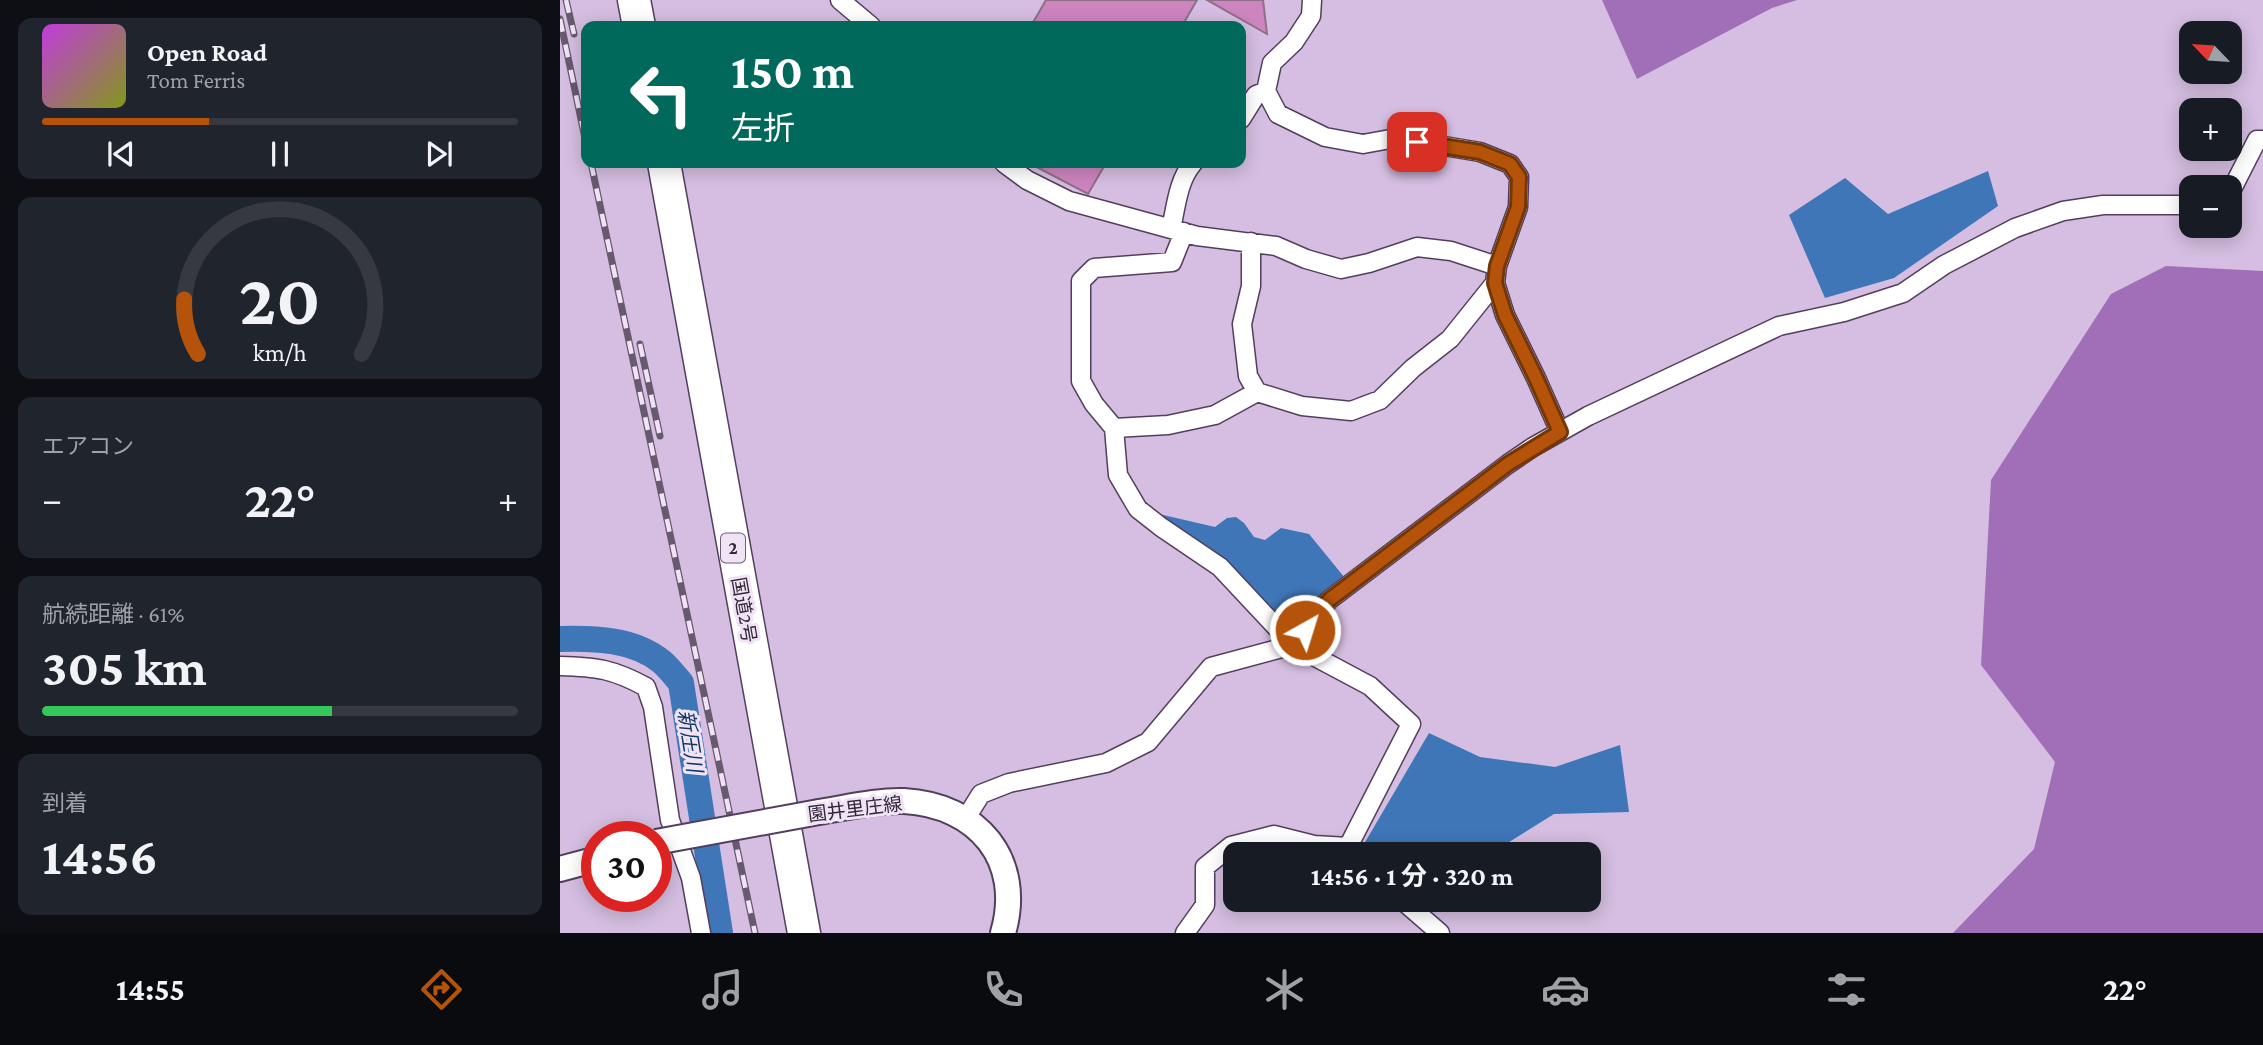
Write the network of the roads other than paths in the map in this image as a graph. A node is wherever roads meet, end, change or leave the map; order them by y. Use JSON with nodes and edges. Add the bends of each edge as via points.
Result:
{"nodes":[{"id":1,"x":634,"y":0,"type":"edge"},
{"id":2,"x":840,"y":0,"type":"edge"},
{"id":3,"x":1312,"y":0,"type":"edge"},
{"id":4,"x":638,"y":21,"type":"edge"},
{"id":5,"x":865,"y":21,"type":"edge"},
{"id":6,"x":1266,"y":91,"type":"junction"},
{"id":7,"x":1246,"y":111,"type":"edge"},
{"id":8,"x":2263,"y":139,"type":"edge"},
{"id":9,"x":664,"y":168,"type":"edge"},
{"id":10,"x":1011,"y":168,"type":"edge"},
{"id":11,"x":1189,"y":168,"type":"edge"},
{"id":12,"x":2239,"y":175,"type":"edge"},
{"id":13,"x":2179,"y":205,"type":"edge"},
{"id":14,"x":1177,"y":231,"type":"junction"},
{"id":15,"x":1251,"y":242,"type":"junction"},
{"id":16,"x":1496,"y":274,"type":"junction"},
{"id":17,"x":1257,"y":392,"type":"junction"},
{"id":18,"x":1114,"y":428,"type":"junction"},
{"id":19,"x":1560,"y":432,"type":"junction"},
{"id":20,"x":1293,"y":645,"type":"junction"},
{"id":21,"x":560,"y":666,"type":"edge"},
{"id":22,"x":966,"y":818,"type":"junction"},
{"id":23,"x":785,"y":825,"type":"junction"},
{"id":24,"x":672,"y":839,"type":"edge"},
{"id":25,"x":1246,"y":842,"type":"edge"},
{"id":26,"x":1302,"y":842,"type":"edge"},
{"id":27,"x":1356,"y":842,"type":"edge"},
{"id":28,"x":1223,"y":852,"type":"edge"},
{"id":29,"x":581,"y":863,"type":"edge"},
{"id":30,"x":560,"y":869,"type":"edge"},
{"id":31,"x":1416,"y":912,"type":"edge"},
{"id":32,"x":701,"y":933,"type":"edge"},
{"id":33,"x":804,"y":933,"type":"edge"},
{"id":34,"x":814,"y":933,"type":"edge"},
{"id":35,"x":1003,"y":933,"type":"edge"},
{"id":36,"x":1185,"y":933,"type":"edge"},
{"id":37,"x":1440,"y":933,"type":"edge"}],
"edges":[{"from":1,"to":4,"type":"highway"},
{"from":2,"to":5,"type":"street"},
{"from":3,"to":6,"type":"street","via":[[1311,16],[1294,42],[1272,63]]},
{"from":6,"to":7,"type":"street","via":[[1256,95]]},
{"from":6,"to":16,"type":"street","via":[[1278,114],[1325,137],[1363,144],[1396,138],[1480,152],[1510,164],[1519,177],[1518,207]]},
{"from":8,"to":12,"type":"street","via":[[2257,140]]},
{"from":9,"to":23,"type":"highway","name":"国道2号","number":"2"},
{"from":10,"to":14,"type":"street","via":[[1069,201]]},
{"from":11,"to":14,"type":"street","via":[[1179,191]]},
{"from":13,"to":19,"type":"street","via":[[2103,205],[2063,211],[2015,228],[1944,265],[1903,293],[1779,326]]},
{"from":14,"to":15,"type":"street"},
{"from":14,"to":18,"type":"street","via":[[1172,262],[1094,268],[1081,281],[1081,381]]},
{"from":15,"to":16,"type":"street","via":[[1341,269],[1417,247],[1451,251]]},
{"from":15,"to":17,"type":"street","via":[[1251,286],[1242,324],[1248,376]]},
{"from":16,"to":17,"type":"street","via":[[1450,339],[1380,400],[1351,411],[1302,406]]},
{"from":16,"to":19,"type":"street","via":[[1505,315]]},
{"from":17,"to":18,"type":"street","via":[[1215,415],[1168,425]]},
{"from":18,"to":20,"type":"street","via":[[1118,475],[1138,509],[1220,567]]},
{"from":19,"to":20,"type":"street","via":[[1508,464],[1329,600]]},
{"from":20,"to":22,"type":"street","via":[[1211,667],[1148,742],[1106,763],[1009,783],[981,794]]},
{"from":20,"to":27,"type":"street","via":[[1370,686],[1411,724]]},
{"from":21,"to":32,"type":"street","via":[[595,667],[646,687],[670,820],[691,878]]},
{"from":22,"to":24,"type":"main road","name":"園井里庄線","bridge":true,"via":[[932,805],[902,801]]},
{"from":22,"to":35,"type":"main road","name":"園井里庄線","via":[[997,853],[1008,898]]},
{"from":23,"to":33,"type":"highway","name":"国道2号","number":"2"},
{"from":23,"to":34,"type":"main road","via":[[800,853]]},
{"from":25,"to":26,"type":"street","via":[[1273,835]]},
{"from":28,"to":36,"type":"street","via":[[1205,867],[1205,905]]},
{"from":29,"to":30,"type":"main road"},
{"from":31,"to":37,"type":"street"}]}
